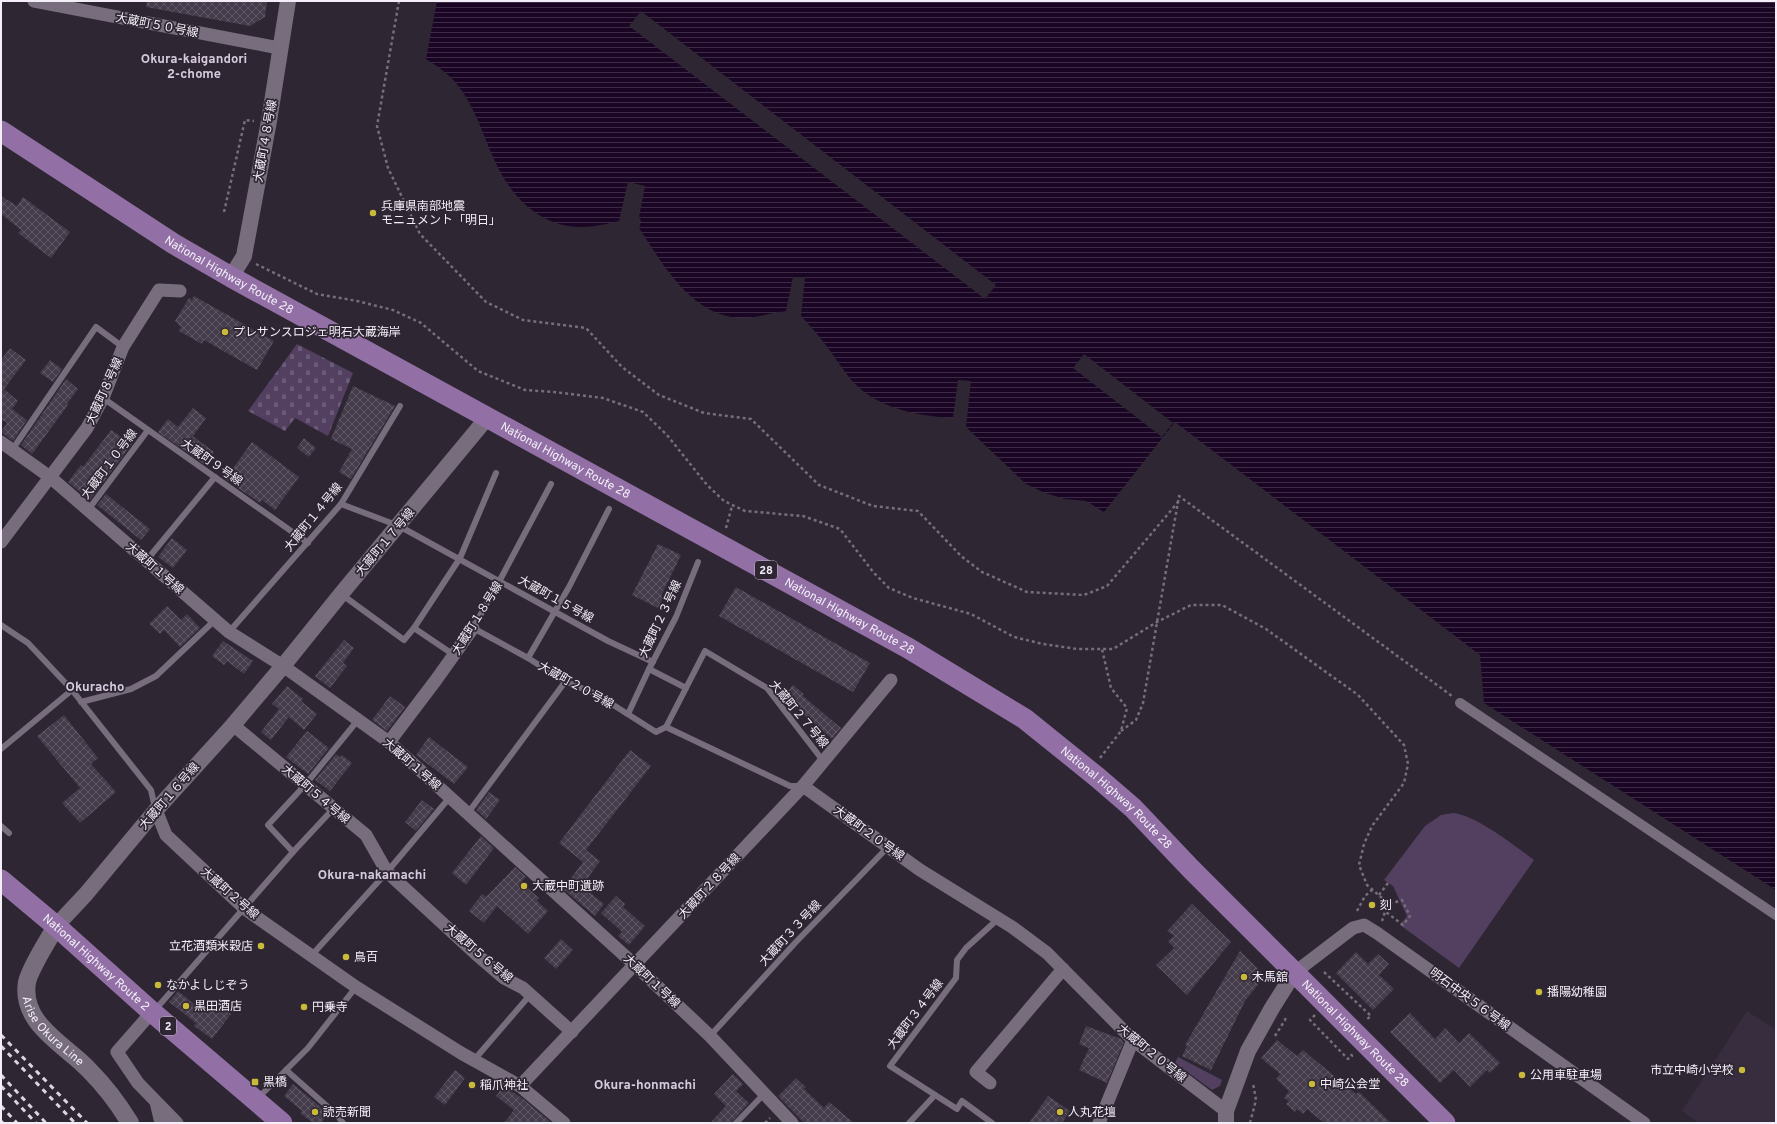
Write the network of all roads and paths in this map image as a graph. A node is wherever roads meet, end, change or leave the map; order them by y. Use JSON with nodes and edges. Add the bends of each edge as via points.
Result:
{"nodes":[{"id":1,"x":34,"y":1,"type":"edge"},
{"id":2,"x":288,"y":1,"type":"edge"},
{"id":3,"x":399,"y":1,"type":"edge"},
{"id":4,"x":279,"y":48,"type":"junction"},
{"id":5,"x":269,"y":121,"type":"junction"},
{"id":6,"x":2,"y":133,"type":"edge"},
{"id":7,"x":224,"y":212,"type":"dead end"},
{"id":8,"x":244,"y":256,"type":"junction"},
{"id":9,"x":231,"y":278,"type":"junction"},
{"id":10,"x":180,"y":291,"type":"dead end"},
{"id":11,"x":123,"y":347,"type":"junction"},
{"id":12,"x":103,"y":398,"type":"junction"},
{"id":13,"x":400,"y":406,"type":"dead end"},
{"id":14,"x":487,"y":418,"type":"junction"},
{"id":15,"x":148,"y":430,"type":"junction"},
{"id":16,"x":1,"y":442,"type":"edge"},
{"id":17,"x":12,"y":450,"type":"junction"},
{"id":18,"x":496,"y":474,"type":"dead end"},
{"id":19,"x":215,"y":477,"type":"junction"},
{"id":20,"x":50,"y":478,"type":"junction"},
{"id":21,"x":551,"y":484,"type":"dead end"},
{"id":22,"x":1178,"y":501,"type":"junction"},
{"id":23,"x":341,"y":504,"type":"junction"},
{"id":24,"x":732,"y":506,"type":"junction"},
{"id":25,"x":609,"y":509,"type":"dead end"},
{"id":26,"x":88,"y":510,"type":"junction"},
{"id":27,"x":399,"y":526,"type":"junction"},
{"id":28,"x":1,"y":542,"type":"edge"},
{"id":29,"x":308,"y":543,"type":"junction"},
{"id":30,"x":722,"y":546,"type":"junction"},
{"id":31,"x":460,"y":558,"type":"junction"},
{"id":32,"x":146,"y":561,"type":"junction"},
{"id":33,"x":698,"y":562,"type":"dead end"},
{"id":34,"x":500,"y":580,"type":"junction"},
{"id":35,"x":341,"y":594,"type":"junction"},
{"id":36,"x":555,"y":612,"type":"junction"},
{"id":37,"x":215,"y":620,"type":"junction"},
{"id":38,"x":1156,"y":622,"type":"junction"},
{"id":39,"x":1,"y":625,"type":"edge"},
{"id":40,"x":414,"y":628,"type":"junction"},
{"id":41,"x":473,"y":628,"type":"junction"},
{"id":42,"x":229,"y":632,"type":"junction"},
{"id":43,"x":1102,"y":649,"type":"junction"},
{"id":44,"x":454,"y":655,"type":"junction"},
{"id":45,"x":528,"y":658,"type":"junction"},
{"id":46,"x":653,"y":662,"type":"junction"},
{"id":47,"x":283,"y":666,"type":"junction"},
{"id":48,"x":649,"y":669,"type":"junction"},
{"id":49,"x":891,"y":680,"type":"dead end"},
{"id":50,"x":565,"y":682,"type":"junction"},
{"id":51,"x":686,"y":688,"type":"junction"},
{"id":52,"x":72,"y":690,"type":"junction"},
{"id":53,"x":81,"y":702,"type":"junction"},
{"id":54,"x":1460,"y":702,"type":"joint"},
{"id":55,"x":628,"y":714,"type":"junction"},
{"id":56,"x":358,"y":720,"type":"junction"},
{"id":57,"x":233,"y":725,"type":"junction"},
{"id":58,"x":666,"y":727,"type":"junction"},
{"id":59,"x":1121,"y":731,"type":"junction"},
{"id":60,"x":389,"y":742,"type":"junction"},
{"id":61,"x":1,"y":749,"type":"edge"},
{"id":62,"x":824,"y":762,"type":"junction"},
{"id":63,"x":1090,"y":771,"type":"junction"},
{"id":64,"x":305,"y":785,"type":"junction"},
{"id":65,"x":804,"y":786,"type":"junction"},
{"id":66,"x":450,"y":797,"type":"junction"},
{"id":67,"x":156,"y":810,"type":"junction"},
{"id":68,"x":333,"y":810,"type":"junction"},
{"id":69,"x":468,"y":813,"type":"junction"},
{"id":70,"x":1,"y":826,"type":"edge"},
{"id":71,"x":9,"y":833,"type":"dead end"},
{"id":72,"x":888,"y":847,"type":"junction"},
{"id":73,"x":293,"y":852,"type":"junction"},
{"id":74,"x":387,"y":872,"type":"junction"},
{"id":75,"x":1,"y":880,"type":"edge"},
{"id":76,"x":1388,"y":883,"type":"dead end"},
{"id":77,"x":1372,"y":890,"type":"junction"},
{"id":78,"x":1379,"y":895,"type":"junction"},
{"id":79,"x":1384,"y":906,"type":"junction"},
{"id":80,"x":245,"y":909,"type":"junction"},
{"id":81,"x":1357,"y":911,"type":"dead end"},
{"id":82,"x":1385,"y":912,"type":"junction"},
{"id":83,"x":1776,"y":915,"type":"edge"},
{"id":84,"x":998,"y":919,"type":"junction"},
{"id":85,"x":56,"y":926,"type":"junction"},
{"id":86,"x":1377,"y":933,"type":"junction"},
{"id":87,"x":311,"y":956,"type":"junction"},
{"id":88,"x":635,"y":965,"type":"junction"},
{"id":89,"x":1063,"y":969,"type":"junction"},
{"id":90,"x":1324,"y":972,"type":"dead end"},
{"id":91,"x":1294,"y":973,"type":"junction"},
{"id":92,"x":356,"y":987,"type":"junction"},
{"id":93,"x":530,"y":994,"type":"junction"},
{"id":94,"x":1287,"y":1010,"type":"dead end"},
{"id":95,"x":152,"y":1012,"type":"junction"},
{"id":96,"x":1310,"y":1020,"type":"dead end"},
{"id":97,"x":1366,"y":1021,"type":"dead end"},
{"id":98,"x":572,"y":1032,"type":"junction"},
{"id":99,"x":710,"y":1036,"type":"junction"},
{"id":100,"x":1133,"y":1040,"type":"junction"},
{"id":101,"x":1272,"y":1041,"type":"dead end"},
{"id":102,"x":1352,"y":1056,"type":"dead end"},
{"id":103,"x":473,"y":1060,"type":"junction"},
{"id":104,"x":286,"y":1070,"type":"junction"},
{"id":105,"x":1254,"y":1076,"type":"dead end"},
{"id":106,"x":990,"y":1084,"type":"dead end"},
{"id":107,"x":520,"y":1086,"type":"junction"},
{"id":108,"x":764,"y":1094,"type":"junction"},
{"id":109,"x":935,"y":1095,"type":"junction"},
{"id":110,"x":156,"y":1100,"type":"junction"},
{"id":111,"x":256,"y":1100,"type":"junction"},
{"id":112,"x":1226,"y":1117,"type":"edge"},
{"id":113,"x":130,"y":1123,"type":"edge"},
{"id":114,"x":161,"y":1123,"type":"edge"},
{"id":115,"x":177,"y":1123,"type":"edge"},
{"id":116,"x":282,"y":1123,"type":"edge"},
{"id":117,"x":343,"y":1123,"type":"edge"},
{"id":118,"x":564,"y":1123,"type":"edge"},
{"id":119,"x":736,"y":1123,"type":"edge"},
{"id":120,"x":792,"y":1123,"type":"edge"},
{"id":121,"x":909,"y":1123,"type":"edge"},
{"id":122,"x":992,"y":1123,"type":"edge"},
{"id":123,"x":1099,"y":1123,"type":"edge"},
{"id":124,"x":1250,"y":1123,"type":"edge"},
{"id":125,"x":1445,"y":1123,"type":"edge"},
{"id":126,"x":1644,"y":1123,"type":"edge"}],
"edges":[{"from":1,"to":4,"type":"street","name":"大蔵町５０号線"},
{"from":2,"to":4,"type":"street","name":"大蔵町４８号線"},
{"from":3,"to":22,"type":"path","via":[[378,126],[388,168],[420,234],[486,302],[523,320],[586,328],[622,367],[659,395],[704,413],[751,419],[819,485],[873,506],[918,511],[961,556],[982,572],[1027,592],[1084,595],[1107,586]]},
{"from":4,"to":5,"type":"street","name":"大蔵町４８号線"},
{"from":5,"to":7,"type":"path","via":[[245,120]]},
{"from":5,"to":8,"type":"street","name":"大蔵町４８号線"},
{"from":6,"to":9,"type":"highway","name":"National Highway Route 28","number":"28"},
{"from":8,"to":9,"type":"street","name":"大蔵町４８号線"},
{"from":8,"to":24,"type":"path","via":[[316,294],[393,310],[421,323],[478,371],[525,390],[603,398],[643,412],[667,434],[707,485]]},
{"from":9,"to":14,"type":"highway","name":"National Highway Route 28","number":"28"},
{"from":10,"to":11,"type":"street","name":"大蔵町８号線","via":[[159,290]]},
{"from":11,"to":12,"type":"street","name":"大蔵町８号線"},
{"from":11,"to":17,"type":"lane","via":[[96,327]]},
{"from":12,"to":15,"type":"lane","name":"大蔵町９号線"},
{"from":12,"to":20,"type":"street","name":"大蔵町８号線","via":[[87,428]]},
{"from":13,"to":23,"type":"lane","name":"大蔵町１４号線"},
{"from":14,"to":27,"type":"street","name":"大蔵町１７号線"},
{"from":14,"to":30,"type":"highway","name":"National Highway Route 28","number":"28"},
{"from":15,"to":19,"type":"lane","name":"大蔵町９号線"},
{"from":15,"to":26,"type":"lane","name":"大蔵町１０号線"},
{"from":16,"to":17,"type":"street","name":"大蔵町１号線"},
{"from":17,"to":20,"type":"street","name":"大蔵町１号線"},
{"from":18,"to":31,"type":"lane"},
{"from":19,"to":29,"type":"lane","name":"大蔵町９号線"},
{"from":19,"to":32,"type":"lane"},
{"from":20,"to":26,"type":"street","name":"大蔵町１号線"},
{"from":20,"to":28,"type":"street","name":"大蔵町８号線"},
{"from":21,"to":34,"type":"lane","name":"大蔵町１８号線"},
{"from":22,"to":38,"type":"path"},
{"from":22,"to":54,"type":"path","via":[[1179,496]]},
{"from":23,"to":27,"type":"lane","name":"大蔵町１５号線"},
{"from":23,"to":29,"type":"lane","name":"大蔵町１４号線"},
{"from":24,"to":30,"type":"path"},
{"from":24,"to":43,"type":"path","via":[[745,511],[803,516],[840,529],[874,574],[889,588],[913,598],[971,614],[1014,637],[1077,649]]},
{"from":25,"to":36,"type":"lane"},
{"from":26,"to":32,"type":"street","name":"大蔵町１号線"},
{"from":27,"to":31,"type":"lane","name":"大蔵町１５号線"},
{"from":27,"to":35,"type":"street","name":"大蔵町１７号線"},
{"from":29,"to":42,"type":"lane","name":"大蔵町１４号線"},
{"from":30,"to":63,"type":"highway","name":"National Highway Route 28","number":"28","via":[[954,676],[1024,719]]},
{"from":31,"to":34,"type":"lane","name":"大蔵町１５号線"},
{"from":31,"to":40,"type":"lane"},
{"from":32,"to":37,"type":"street","name":"大蔵町１号線"},
{"from":33,"to":46,"type":"lane","name":"大蔵町２３号線","via":[[676,617]]},
{"from":34,"to":36,"type":"lane","name":"大蔵町１５号線"},
{"from":34,"to":41,"type":"lane","name":"大蔵町１８号線"},
{"from":35,"to":40,"type":"lane","via":[[404,640]]},
{"from":35,"to":47,"type":"street","name":"大蔵町１７号線"},
{"from":36,"to":45,"type":"lane"},
{"from":36,"to":46,"type":"lane","name":"大蔵町１５号線"},
{"from":37,"to":42,"type":"street","name":"大蔵町１号線"},
{"from":37,"to":53,"type":"lane","via":[[156,676],[131,689]]},
{"from":38,"to":43,"type":"path","via":[[1113,649]]},
{"from":38,"to":59,"type":"path","via":[[1143,703],[1136,720]]},
{"from":38,"to":77,"type":"path","via":[[1191,605],[1222,606],[1266,628],[1358,695],[1404,745],[1408,764],[1404,783],[1372,826],[1359,865],[1366,885]]},
{"from":39,"to":52,"type":"lane","name":"大蔵町２号線","via":[[28,643]]},
{"from":40,"to":44,"type":"lane"},
{"from":41,"to":44,"type":"street","name":"大蔵町１８号線"},
{"from":41,"to":45,"type":"lane","name":"大蔵町２０号線"},
{"from":42,"to":47,"type":"street","name":"大蔵町１号線"},
{"from":43,"to":59,"type":"path","via":[[1111,688],[1127,708]]},
{"from":44,"to":60,"type":"street","name":"大蔵町１８号線"},
{"from":45,"to":50,"type":"lane","name":"大蔵町２０号線"},
{"from":46,"to":48,"type":"lane","name":"大蔵町２３号線"},
{"from":47,"to":56,"type":"street","name":"大蔵町１号線"},
{"from":47,"to":57,"type":"street","name":"大蔵町１６号線"},
{"from":48,"to":51,"type":"lane","name":"大蔵町２３号線"},
{"from":48,"to":55,"type":"lane"},
{"from":49,"to":62,"type":"street","name":"大蔵町２８号線"},
{"from":50,"to":55,"type":"lane","name":"大蔵町２０号線","via":[[596,694]]},
{"from":50,"to":69,"type":"lane"},
{"from":51,"to":58,"type":"lane","name":"大蔵町２７号線"},
{"from":51,"to":62,"type":"lane","name":"大蔵町２７号線","via":[[705,651],[767,688]]},
{"from":52,"to":53,"type":"lane","name":"大蔵町２号線"},
{"from":52,"to":61,"type":"lane"},
{"from":53,"to":67,"type":"lane","name":"大蔵町２号線","via":[[152,790]]},
{"from":54,"to":83,"type":"street"},
{"from":55,"to":58,"type":"lane","name":"大蔵町２０号線","via":[[656,732]]},
{"from":56,"to":60,"type":"street","name":"大蔵町１号線"},
{"from":56,"to":64,"type":"lane"},
{"from":57,"to":64,"type":"street","name":"大蔵町５４号線"},
{"from":57,"to":67,"type":"street","name":"大蔵町１６号線"},
{"from":58,"to":65,"type":"lane","name":"大蔵町２０号線","via":[[790,786]]},
{"from":59,"to":63,"type":"path"},
{"from":60,"to":66,"type":"street","name":"大蔵町１号線"},
{"from":62,"to":65,"type":"street","name":"大蔵町２８号線"},
{"from":63,"to":91,"type":"highway","name":"National Highway Route 28","number":"28","via":[[1133,808]]},
{"from":64,"to":68,"type":"street","name":"大蔵町５４号線"},
{"from":64,"to":73,"type":"lane","via":[[268,825]]},
{"from":65,"to":72,"type":"street","name":"大蔵町２０号線"},
{"from":65,"to":88,"type":"street","name":"大蔵町２８号線"},
{"from":66,"to":69,"type":"street","name":"大蔵町１号線"},
{"from":66,"to":74,"type":"lane"},
{"from":67,"to":80,"type":"street","name":"大蔵町２号線","via":[[166,835]]},
{"from":67,"to":85,"type":"street","name":"大蔵町１６号線"},
{"from":68,"to":73,"type":"lane"},
{"from":68,"to":74,"type":"street","name":"大蔵町５４号線","via":[[366,835]]},
{"from":69,"to":88,"type":"street","name":"大蔵町１号線"},
{"from":70,"to":71,"type":"lane"},
{"from":72,"to":84,"type":"street","name":"大蔵町２０号線"},
{"from":72,"to":99,"type":"lane","name":"大蔵町３３号線"},
{"from":73,"to":80,"type":"lane"},
{"from":74,"to":87,"type":"lane"},
{"from":74,"to":93,"type":"street","name":"大蔵町５６号線","via":[[504,978]]},
{"from":75,"to":85,"type":"highway","name":"National Highway Route 2","number":"2"},
{"from":76,"to":78,"type":"path"},
{"from":77,"to":78,"type":"path"},
{"from":77,"to":81,"type":"path","via":[[1365,896]]},
{"from":78,"to":79,"type":"path"},
{"from":79,"to":82,"type":"path"},
{"from":79,"to":82,"type":"path","via":[[1402,900],[1410,916],[1403,925]]},
{"from":80,"to":87,"type":"street","name":"大蔵町２号線"},
{"from":80,"to":95,"type":"lane"},
{"from":82,"to":86,"type":"path"},
{"from":84,"to":89,"type":"street","name":"大蔵町２０号線","via":[[1042,949]]},
{"from":84,"to":109,"type":"lane","name":"大蔵町３４号線","via":[[966,948],[957,960],[956,978],[890,1066]]},
{"from":85,"to":95,"type":"highway","name":"National Highway Route 2","number":"2"},
{"from":85,"to":113,"type":"main road","name":"Arise Okura Line","via":[[27,982],[27,997],[32,1014],[43,1029],[88,1068],[115,1099]]},
{"from":86,"to":91,"type":"street","name":"明石中央５６号線","via":[[1364,925],[1353,928]]},
{"from":86,"to":126,"type":"street","name":"明石中央５６号線"},
{"from":87,"to":92,"type":"street","name":"大蔵町２号線"},
{"from":88,"to":98,"type":"street","name":"大蔵町２８号線"},
{"from":88,"to":99,"type":"street","name":"大蔵町１号線"},
{"from":89,"to":100,"type":"street","name":"大蔵町２０号線"},
{"from":89,"to":106,"type":"street","via":[[976,1072]]},
{"from":90,"to":97,"type":"path","via":[[1371,1016]]},
{"from":91,"to":112,"type":"street","via":[[1248,1051]]},
{"from":91,"to":125,"type":"highway","name":"National Highway Route 28","number":"28"},
{"from":92,"to":103,"type":"street","name":"大蔵町２号線"},
{"from":92,"to":104,"type":"lane","via":[[308,1048]]},
{"from":93,"to":98,"type":"street","name":"大蔵町５６号線"},
{"from":93,"to":103,"type":"lane"},
{"from":94,"to":101,"type":"path","via":[[1285,1020]]},
{"from":95,"to":110,"type":"street","via":[[117,1052],[138,1083]]},
{"from":95,"to":111,"type":"highway","name":"National Highway Route 2","number":"2"},
{"from":96,"to":102,"type":"path","via":[[1348,1059]]},
{"from":98,"to":107,"type":"street","name":"大蔵町２８号線"},
{"from":99,"to":108,"type":"street","name":"大蔵町１号線"},
{"from":100,"to":112,"type":"street","name":"大蔵町２０号線"},
{"from":100,"to":123,"type":"street"},
{"from":103,"to":107,"type":"street","name":"大蔵町２号線"},
{"from":104,"to":111,"type":"lane"},
{"from":104,"to":117,"type":"lane","via":[[338,1115]]},
{"from":105,"to":124,"type":"path","via":[[1256,1100]]},
{"from":107,"to":118,"type":"street","name":"大蔵町２号線"},
{"from":108,"to":119,"type":"lane"},
{"from":108,"to":120,"type":"street","name":"大蔵町１号線"},
{"from":109,"to":121,"type":"lane"},
{"from":109,"to":122,"type":"lane","via":[[957,1109],[962,1101]]},
{"from":110,"to":114,"type":"street"},
{"from":110,"to":115,"type":"street"},
{"from":111,"to":116,"type":"highway","name":"National Highway Route 2","number":"2"}]}
